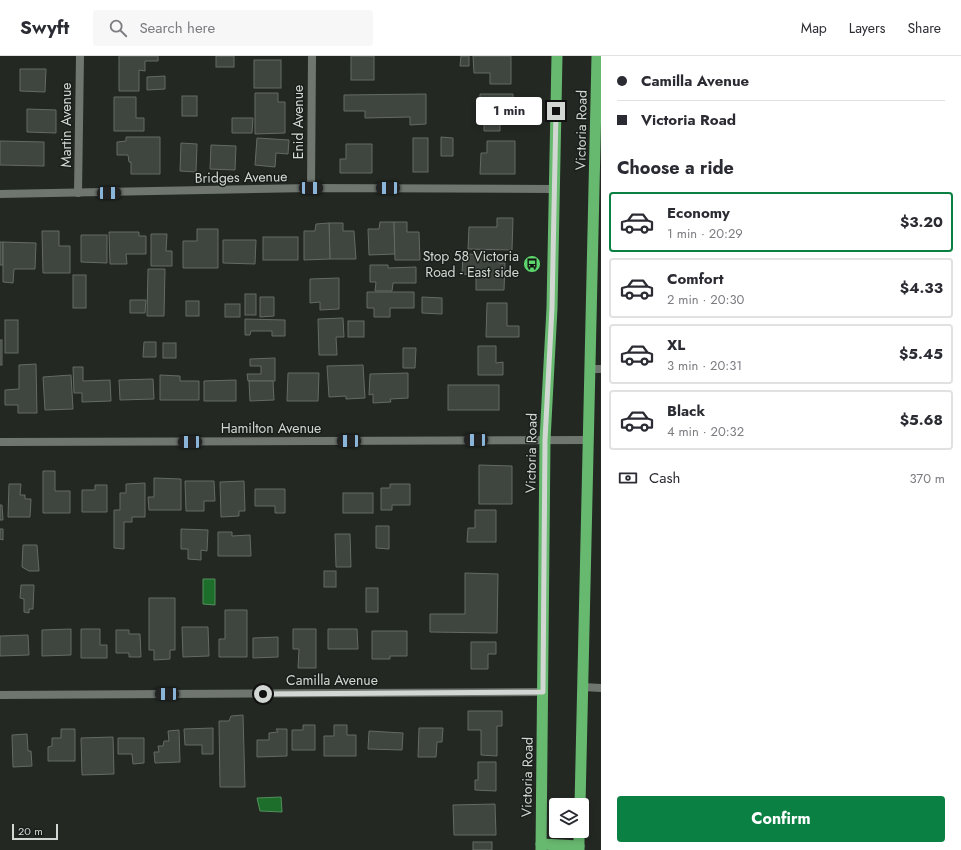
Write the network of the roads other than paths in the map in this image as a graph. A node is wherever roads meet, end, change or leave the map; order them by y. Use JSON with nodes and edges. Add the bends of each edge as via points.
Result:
{"nodes":[{"id":1,"x":80,"y":56,"type":"edge"},
{"id":2,"x":312,"y":56,"type":"edge"},
{"id":3,"x":557,"y":56,"type":"edge"},
{"id":4,"x":597,"y":56,"type":"edge"},
{"id":5,"x":311,"y":188,"type":"junction"},
{"id":6,"x":554,"y":189,"type":"junction"},
{"id":7,"x":78,"y":193,"type":"junction"},
{"id":8,"x":0,"y":194,"type":"edge"},
{"id":9,"x":596,"y":369,"type":"edge"},
{"id":10,"x":545,"y":440,"type":"junction"},
{"id":11,"x":589,"y":440,"type":"junction"},
{"id":12,"x":0,"y":442,"type":"edge"},
{"id":13,"x":583,"y":687,"type":"junction"},
{"id":14,"x":601,"y":688,"type":"edge"},
{"id":15,"x":543,"y":692,"type":"junction"},
{"id":16,"x":0,"y":695,"type":"edge"},
{"id":17,"x":580,"y":798,"type":"edge"},
{"id":18,"x":541,"y":847,"type":"edge"},
{"id":19,"x":579,"y":848,"type":"edge"}],
"edges":[{"from":1,"to":7,"type":"street","name":"Martin Avenue"},
{"from":2,"to":5,"type":"street","name":"Enid Avenue"},
{"from":3,"to":6,"type":"highway","name":"Victoria Road"},
{"from":4,"to":9,"type":"highway","name":"Victoria Road"},
{"from":5,"to":6,"type":"street","name":"Bridges Avenue"},
{"from":5,"to":7,"type":"street","name":"Bridges Avenue"},
{"from":6,"to":10,"type":"highway","name":"Victoria Road","via":[[552,308]]},
{"from":7,"to":8,"type":"street","name":"Bridges Avenue"},
{"from":9,"to":11,"type":"highway","name":"Victoria Road"},
{"from":10,"to":11,"type":"street","name":"Hamilton Avenue"},
{"from":10,"to":12,"type":"street","name":"Hamilton Avenue"},
{"from":10,"to":15,"type":"highway","name":"Victoria Road"},
{"from":11,"to":13,"type":"highway","name":"Victoria Road"},
{"from":13,"to":14,"type":"street"},
{"from":13,"to":17,"type":"highway","name":"Victoria Road"},
{"from":15,"to":16,"type":"street","name":"Camilla Avenue"},
{"from":15,"to":18,"type":"highway","name":"Victoria Road"},
{"from":18,"to":19,"type":"highway"}]}
